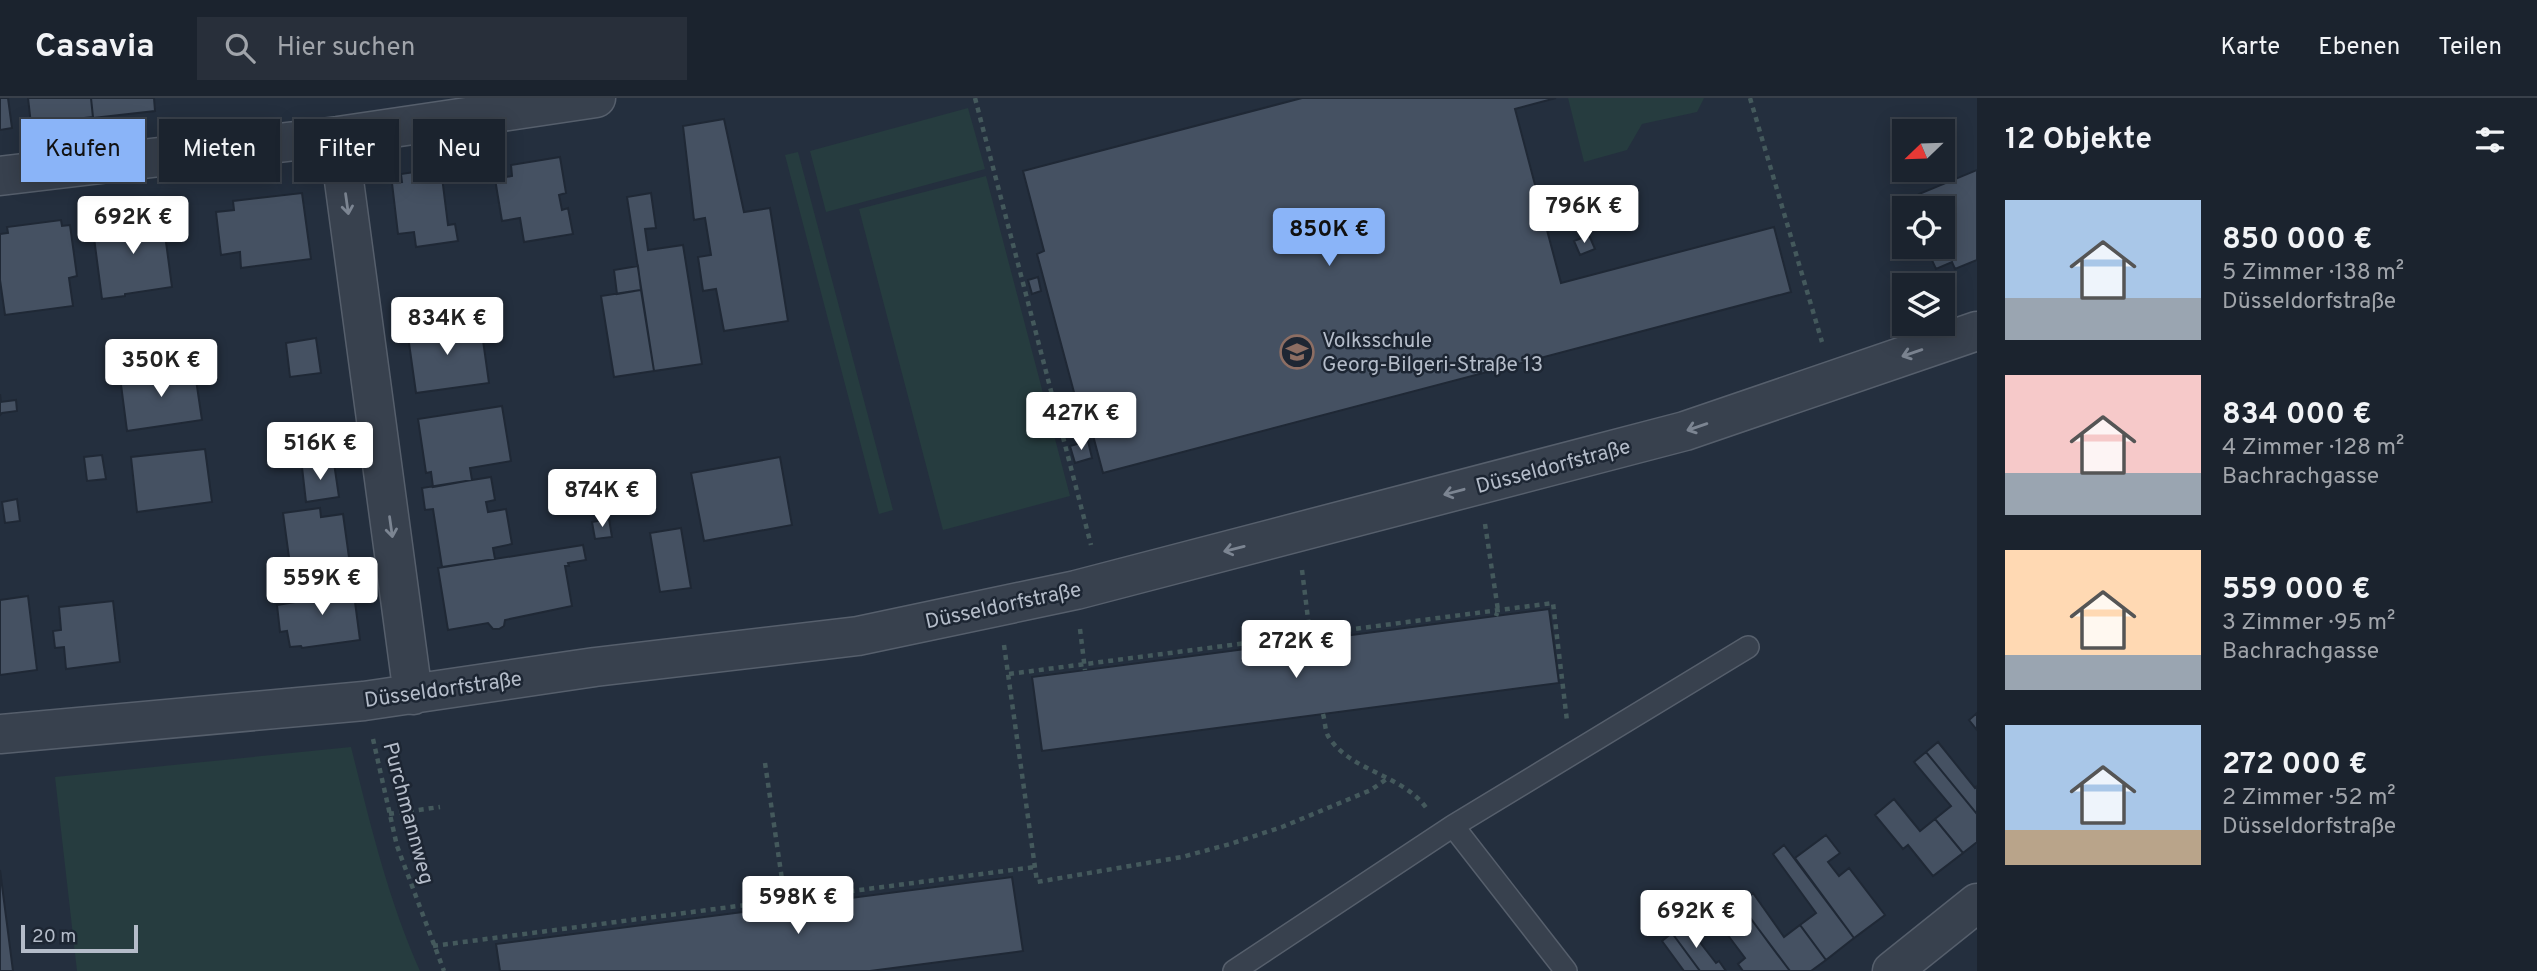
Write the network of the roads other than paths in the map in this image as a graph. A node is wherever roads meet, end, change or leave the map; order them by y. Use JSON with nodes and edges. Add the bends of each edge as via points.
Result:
{"nodes":[{"id":1,"x":596,"y":98,"type":"edge"},
{"id":2,"x":399,"y":127,"type":"edge"},
{"id":3,"x":294,"y":141,"type":"edge"},
{"id":4,"x":0,"y":176,"type":"edge"},
{"id":5,"x":344,"y":182,"type":"edge"},
{"id":6,"x":1977,"y":331,"type":"edge"},
{"id":7,"x":1748,"y":647,"type":"dead end"},
{"id":8,"x":413,"y":695,"type":"junction"},
{"id":9,"x":0,"y":734,"type":"edge"},
{"id":10,"x":1448,"y":829,"type":"junction"},
{"id":11,"x":1977,"y":903,"type":"edge"},
{"id":12,"x":1234,"y":971,"type":"edge"},
{"id":13,"x":1566,"y":971,"type":"edge"},
{"id":14,"x":1892,"y":971,"type":"edge"}],
"edges":[{"from":1,"to":2,"type":"street"},
{"from":3,"to":4,"type":"street"},
{"from":5,"to":8,"type":"street","one_way":true},
{"from":6,"to":8,"type":"street","name":"Düsseldorfstraße","one_way":true,"via":[[1685,431],[1076,590],[858,636],[595,667]]},
{"from":7,"to":10,"type":"lane"},
{"from":8,"to":9,"type":"street","name":"Düsseldorfstraße"},
{"from":10,"to":12,"type":"lane"},
{"from":10,"to":13,"type":"lane"},
{"from":11,"to":14,"type":"street"}]}
